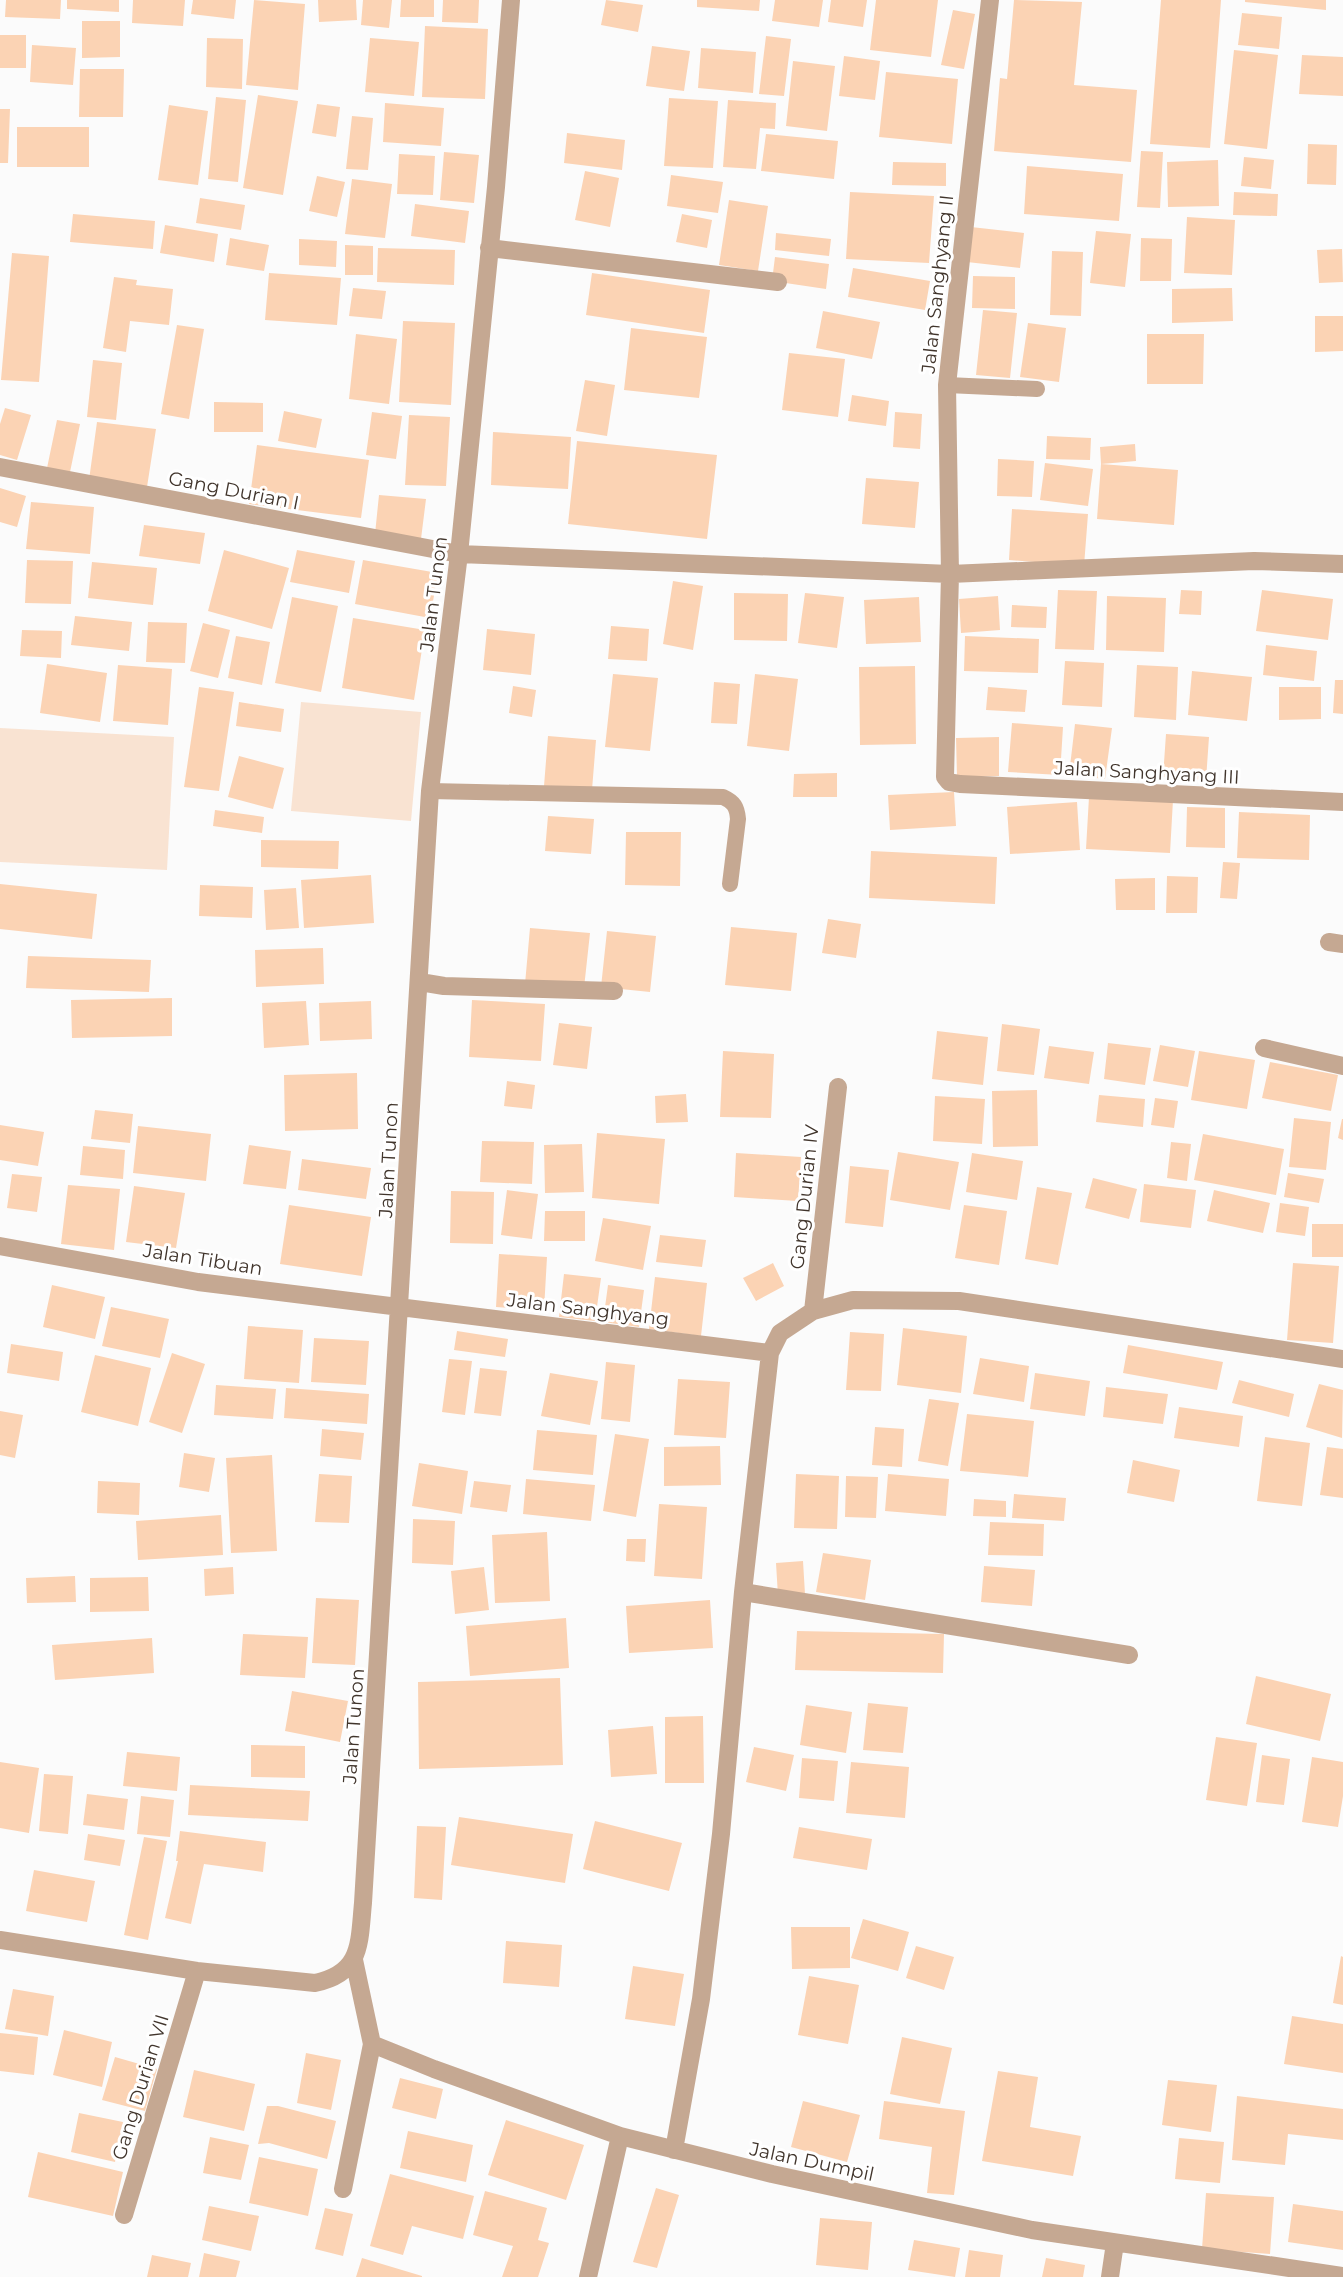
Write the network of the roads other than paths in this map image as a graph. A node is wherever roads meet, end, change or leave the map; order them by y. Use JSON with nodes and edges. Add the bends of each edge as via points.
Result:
{"nodes":[{"id":1,"x":511,"y":0,"type":"edge"},
{"id":2,"x":990,"y":0,"type":"edge"},
{"id":3,"x":489,"y":248,"type":"junction"},
{"id":4,"x":778,"y":282,"type":"dead end"},
{"id":5,"x":947,"y":385,"type":"junction"},
{"id":6,"x":1037,"y":389,"type":"dead end"},
{"id":7,"x":0,"y":467,"type":"edge"},
{"id":8,"x":459,"y":554,"type":"junction"},
{"id":9,"x":1343,"y":564,"type":"edge"},
{"id":10,"x":950,"y":575,"type":"junction"},
{"id":11,"x":949,"y":782,"type":"joint"},
{"id":12,"x":430,"y":791,"type":"junction"},
{"id":13,"x":1343,"y":802,"type":"edge"},
{"id":14,"x":730,"y":884,"type":"dead end"},
{"id":15,"x":420,"y":982,"type":"junction"},
{"id":16,"x":614,"y":991,"type":"dead end"},
{"id":17,"x":1264,"y":1048,"type":"dead end"},
{"id":18,"x":1343,"y":1066,"type":"edge"},
{"id":19,"x":838,"y":1087,"type":"dead end"},
{"id":20,"x":0,"y":1246,"type":"edge"},
{"id":21,"x":400,"y":1307,"type":"junction"},
{"id":22,"x":813,"y":1311,"type":"junction"},
{"id":23,"x":769,"y":1353,"type":"junction"},
{"id":24,"x":1343,"y":1359,"type":"edge"},
{"id":25,"x":743,"y":1592,"type":"junction"},
{"id":26,"x":1129,"y":1655,"type":"dead end"},
{"id":27,"x":0,"y":1940,"type":"edge"},
{"id":28,"x":354,"y":1960,"type":"junction"},
{"id":29,"x":197,"y":1971,"type":"junction"},
{"id":30,"x":372,"y":2044,"type":"junction"},
{"id":31,"x":620,"y":2136,"type":"junction"},
{"id":32,"x":674,"y":2150,"type":"junction"},
{"id":33,"x":343,"y":2189,"type":"dead end"},
{"id":34,"x":124,"y":2215,"type":"dead end"},
{"id":35,"x":1115,"y":2243,"type":"junction"},
{"id":36,"x":1343,"y":2276,"type":"edge"},
{"id":37,"x":588,"y":2277,"type":"edge"},
{"id":38,"x":1110,"y":2277,"type":"edge"}],
"edges":[{"from":1,"to":3,"type":"street","name":"Jalan Tunon"},
{"from":2,"to":5,"type":"street","name":"Jalan Sanghyang II"},
{"from":3,"to":4,"type":"street"},
{"from":3,"to":8,"type":"street","name":"Jalan Tunon"},
{"from":5,"to":6,"type":"lane"},
{"from":5,"to":10,"type":"street","name":"Jalan Sanghyang II"},
{"from":7,"to":8,"type":"street","name":"Gang Durian I"},
{"from":8,"to":10,"type":"street","name":"Gang Durian I"},
{"from":8,"to":12,"type":"street","name":"Jalan Tunon"},
{"from":9,"to":10,"type":"street","name":"Gang Durian I","via":[[1254,561]]},
{"from":10,"to":11,"type":"street","name":"Jalan Sanghyang II","via":[[945,777]]},
{"from":11,"to":13,"type":"street","name":"Jalan Sanghyang III"},
{"from":12,"to":14,"type":"lane","via":[[723,797],[732,801],[738,819]]},
{"from":12,"to":15,"type":"street","name":"Jalan Tunon"},
{"from":15,"to":16,"type":"street"},
{"from":15,"to":21,"type":"street","name":"Jalan Tunon"},
{"from":17,"to":18,"type":"street"},
{"from":19,"to":22,"type":"street","name":"Gang Durian IV"},
{"from":20,"to":21,"type":"street","name":"Jalan Tibuan","via":[[198,1282]]},
{"from":21,"to":23,"type":"street","name":"Jalan Sanghyang"},
{"from":21,"to":28,"type":"street","name":"Jalan Tunon","via":[[363,1903]]},
{"from":22,"to":23,"type":"street","via":[[780,1333]]},
{"from":22,"to":24,"type":"street","via":[[853,1300],[959,1301]]},
{"from":23,"to":25,"type":"street"},
{"from":25,"to":26,"type":"street"},
{"from":25,"to":32,"type":"street","via":[[701,1999]]},
{"from":27,"to":29,"type":"street"},
{"from":28,"to":29,"type":"street","via":[[342,1974],[315,1983]]},
{"from":28,"to":30,"type":"street"},
{"from":29,"to":34,"type":"street","name":"Gang Durian VII"},
{"from":30,"to":31,"type":"street","name":"Jalan Dumpil"},
{"from":30,"to":33,"type":"street"},
{"from":31,"to":32,"type":"street","name":"Jalan Dumpil"},
{"from":31,"to":37,"type":"street"},
{"from":32,"to":35,"type":"street","name":"Jalan Dumpil","via":[[1032,2230]]},
{"from":35,"to":36,"type":"street","name":"Jalan Dumpil"},
{"from":35,"to":38,"type":"street"}]}
